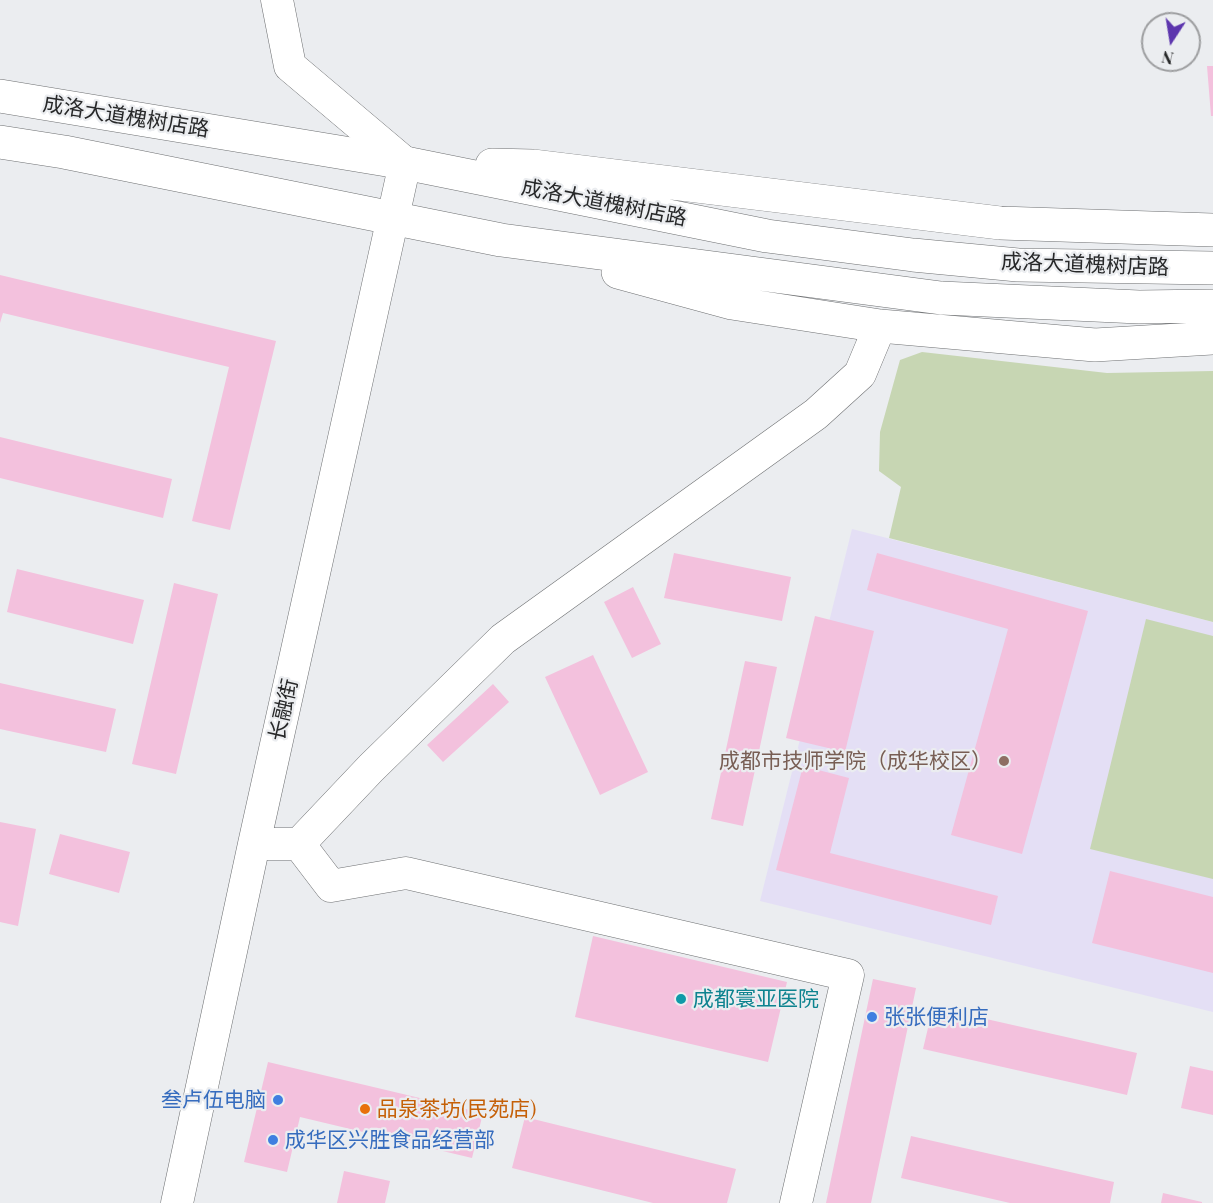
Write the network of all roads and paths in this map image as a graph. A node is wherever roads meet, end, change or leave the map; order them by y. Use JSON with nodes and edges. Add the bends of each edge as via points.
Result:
{"nodes":[{"id":1,"x":277,"y":0,"type":"edge"},
{"id":2,"x":0,"y":96,"type":"edge"},
{"id":3,"x":0,"y":142,"type":"edge"},
{"id":4,"x":405,"y":164,"type":"junction"},
{"id":5,"x":394,"y":219,"type":"junction"},
{"id":6,"x":1213,"y":230,"type":"edge"},
{"id":7,"x":501,"y":240,"type":"junction"},
{"id":8,"x":1213,"y":268,"type":"edge"},
{"id":9,"x":1213,"y":306,"type":"edge"},
{"id":10,"x":880,"y":326,"type":"junction"},
{"id":11,"x":1213,"y":338,"type":"edge"},
{"id":12,"x":254,"y":844,"type":"junction"},
{"id":13,"x":299,"y":844,"type":"junction"},
{"id":14,"x":177,"y":1203,"type":"edge"},
{"id":15,"x":796,"y":1203,"type":"edge"}],
"edges":[{"from":1,"to":4,"type":"street","via":[[290,66]]},
{"from":2,"to":4,"type":"main road","name":"成洛大道槐树店路"},
{"from":3,"to":5,"type":"main road","name":"成洛大道槐树店路"},
{"from":4,"to":5,"type":"street","name":"长融街"},
{"from":4,"to":6,"type":"main road","via":[[533,166],[1000,223]]},
{"from":4,"to":8,"type":"main road","name":"成洛大道槐树店路","via":[[767,236],[913,255],[1018,265]]},
{"from":5,"to":7,"type":"main road","name":"成洛大道槐树店路"},
{"from":5,"to":12,"type":"street","name":"长融街"},
{"from":7,"to":9,"type":"main road","name":"成洛大道槐树店路","via":[[941,298],[1139,307]]},
{"from":7,"to":10,"type":"main road","via":[[732,303]]},
{"from":10,"to":11,"type":"main road","via":[[1095,345]]},
{"from":10,"to":13,"type":"street","via":[[860,374],[816,414],[503,639]]},
{"from":12,"to":13,"type":"street"},
{"from":12,"to":14,"type":"street","name":"长融街"},
{"from":13,"to":15,"type":"street","via":[[332,886],[406,873],[848,975]]}]}
